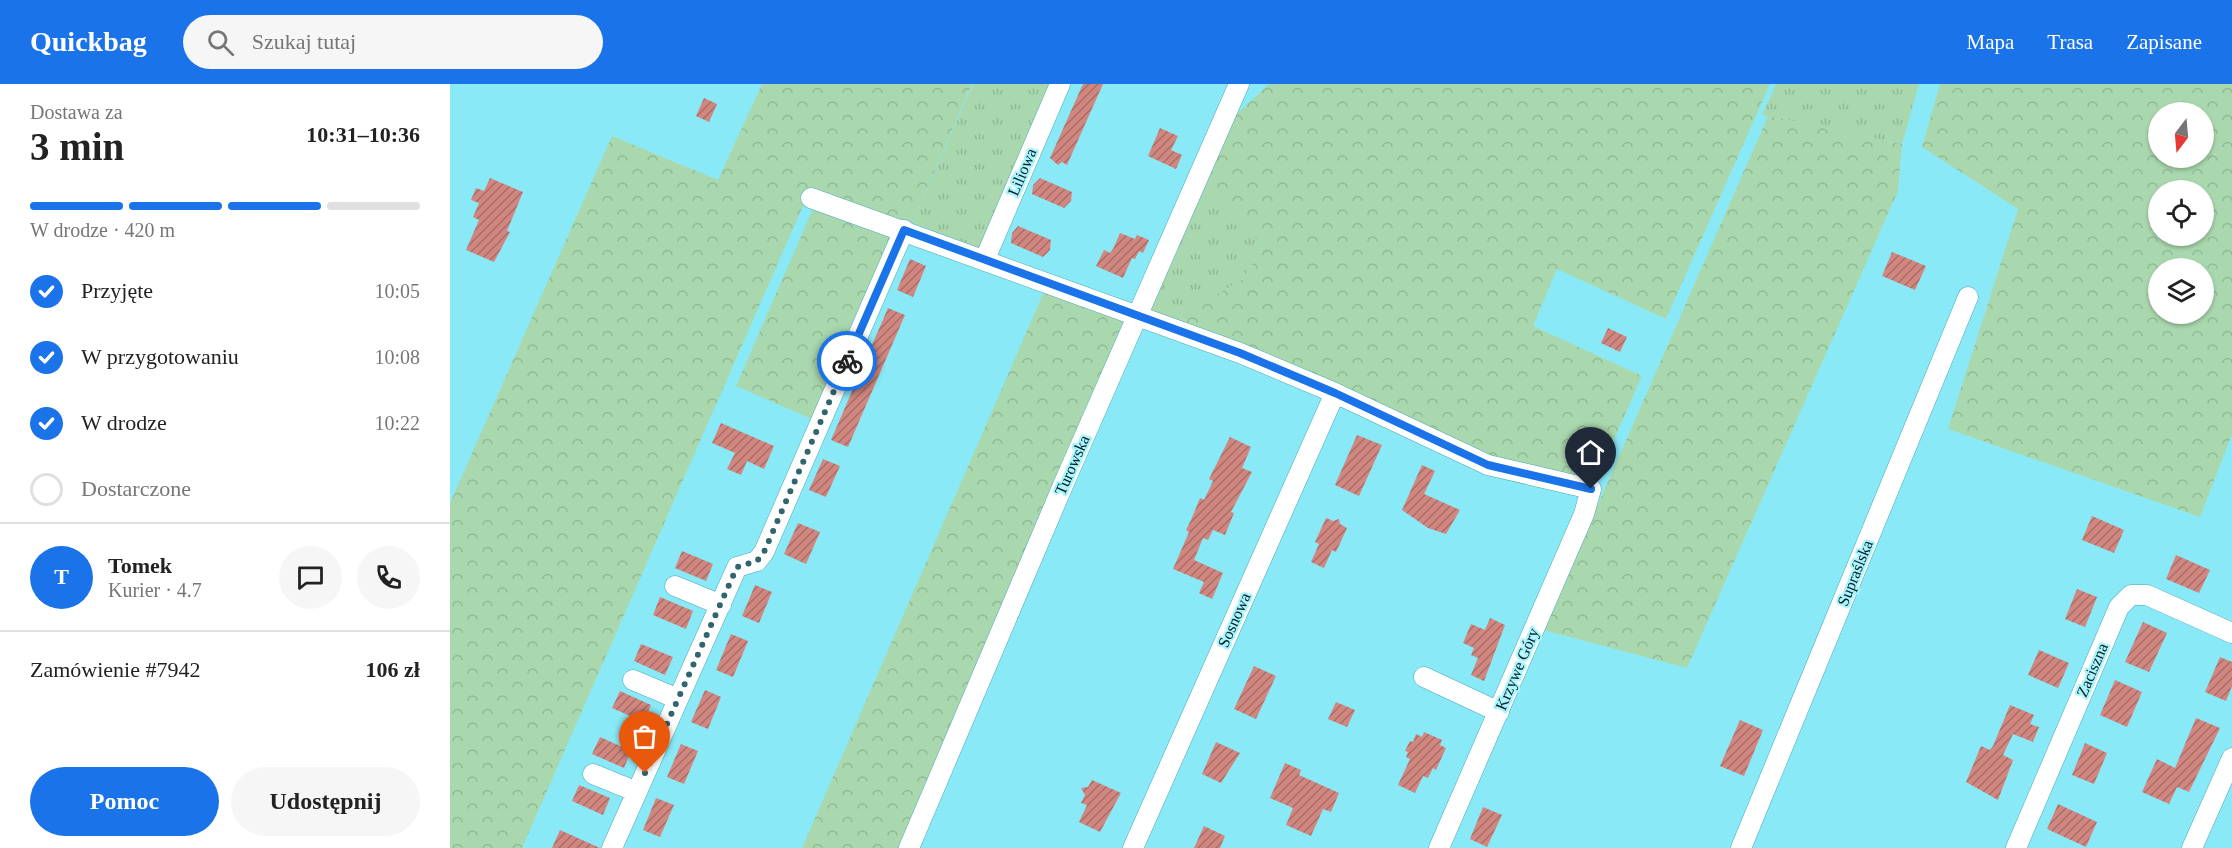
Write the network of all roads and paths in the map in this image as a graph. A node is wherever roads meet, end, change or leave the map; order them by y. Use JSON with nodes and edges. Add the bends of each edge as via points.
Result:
{"nodes":[{"id":1,"x":1060,"y":84,"type":"edge"},
{"id":2,"x":1239,"y":84,"type":"edge"},
{"id":3,"x":811,"y":198,"type":"dead end"},
{"id":4,"x":904,"y":230,"type":"junction"},
{"id":5,"x":985,"y":259,"type":"junction"},
{"id":6,"x":1968,"y":297,"type":"dead end"},
{"id":7,"x":1137,"y":315,"type":"junction"},
{"id":8,"x":1335,"y":393,"type":"junction"},
{"id":9,"x":675,"y":586,"type":"dead end"},
{"id":10,"x":721,"y":605,"type":"junction"},
{"id":11,"x":2232,"y":633,"type":"edge"},
{"id":12,"x":1424,"y":677,"type":"dead end"},
{"id":13,"x":633,"y":680,"type":"dead end"},
{"id":14,"x":678,"y":699,"type":"junction"},
{"id":15,"x":1499,"y":712,"type":"junction"},
{"id":16,"x":2232,"y":759,"type":"edge"},
{"id":17,"x":593,"y":774,"type":"dead end"},
{"id":18,"x":637,"y":792,"type":"junction"},
{"id":19,"x":612,"y":848,"type":"edge"},
{"id":20,"x":909,"y":848,"type":"edge"},
{"id":21,"x":1133,"y":848,"type":"edge"},
{"id":22,"x":1439,"y":848,"type":"edge"},
{"id":23,"x":1741,"y":848,"type":"edge"},
{"id":24,"x":2016,"y":848,"type":"edge"},
{"id":25,"x":2192,"y":848,"type":"edge"}],
"edges":[{"from":1,"to":5,"type":"street","name":"Liliowa"},
{"from":2,"to":7,"type":"street","name":"Turowska"},
{"from":3,"to":4,"type":"street"},
{"from":4,"to":5,"type":"street"},
{"from":4,"to":10,"type":"street","via":[[764,552],[757,561],[737,567]]},
{"from":5,"to":7,"type":"street"},
{"from":6,"to":23,"type":"street","name":"Supraślska"},
{"from":7,"to":8,"type":"street"},
{"from":7,"to":20,"type":"street","name":"Turowska"},
{"from":8,"to":15,"type":"street","name":"Krzywe Góry","via":[[1488,465],[1591,489],[1584,514]]},
{"from":8,"to":21,"type":"street","name":"Sosnowa"},
{"from":9,"to":10,"type":"street"},
{"from":10,"to":14,"type":"street"},
{"from":11,"to":24,"type":"street","name":"Zaciszna","via":[[2146,595],[2131,596],[2119,607]]},
{"from":12,"to":15,"type":"street"},
{"from":13,"to":14,"type":"street"},
{"from":14,"to":18,"type":"street"},
{"from":15,"to":22,"type":"street","name":"Krzywe Góry"},
{"from":16,"to":25,"type":"street"},
{"from":17,"to":18,"type":"street"},
{"from":18,"to":19,"type":"street"}]}
